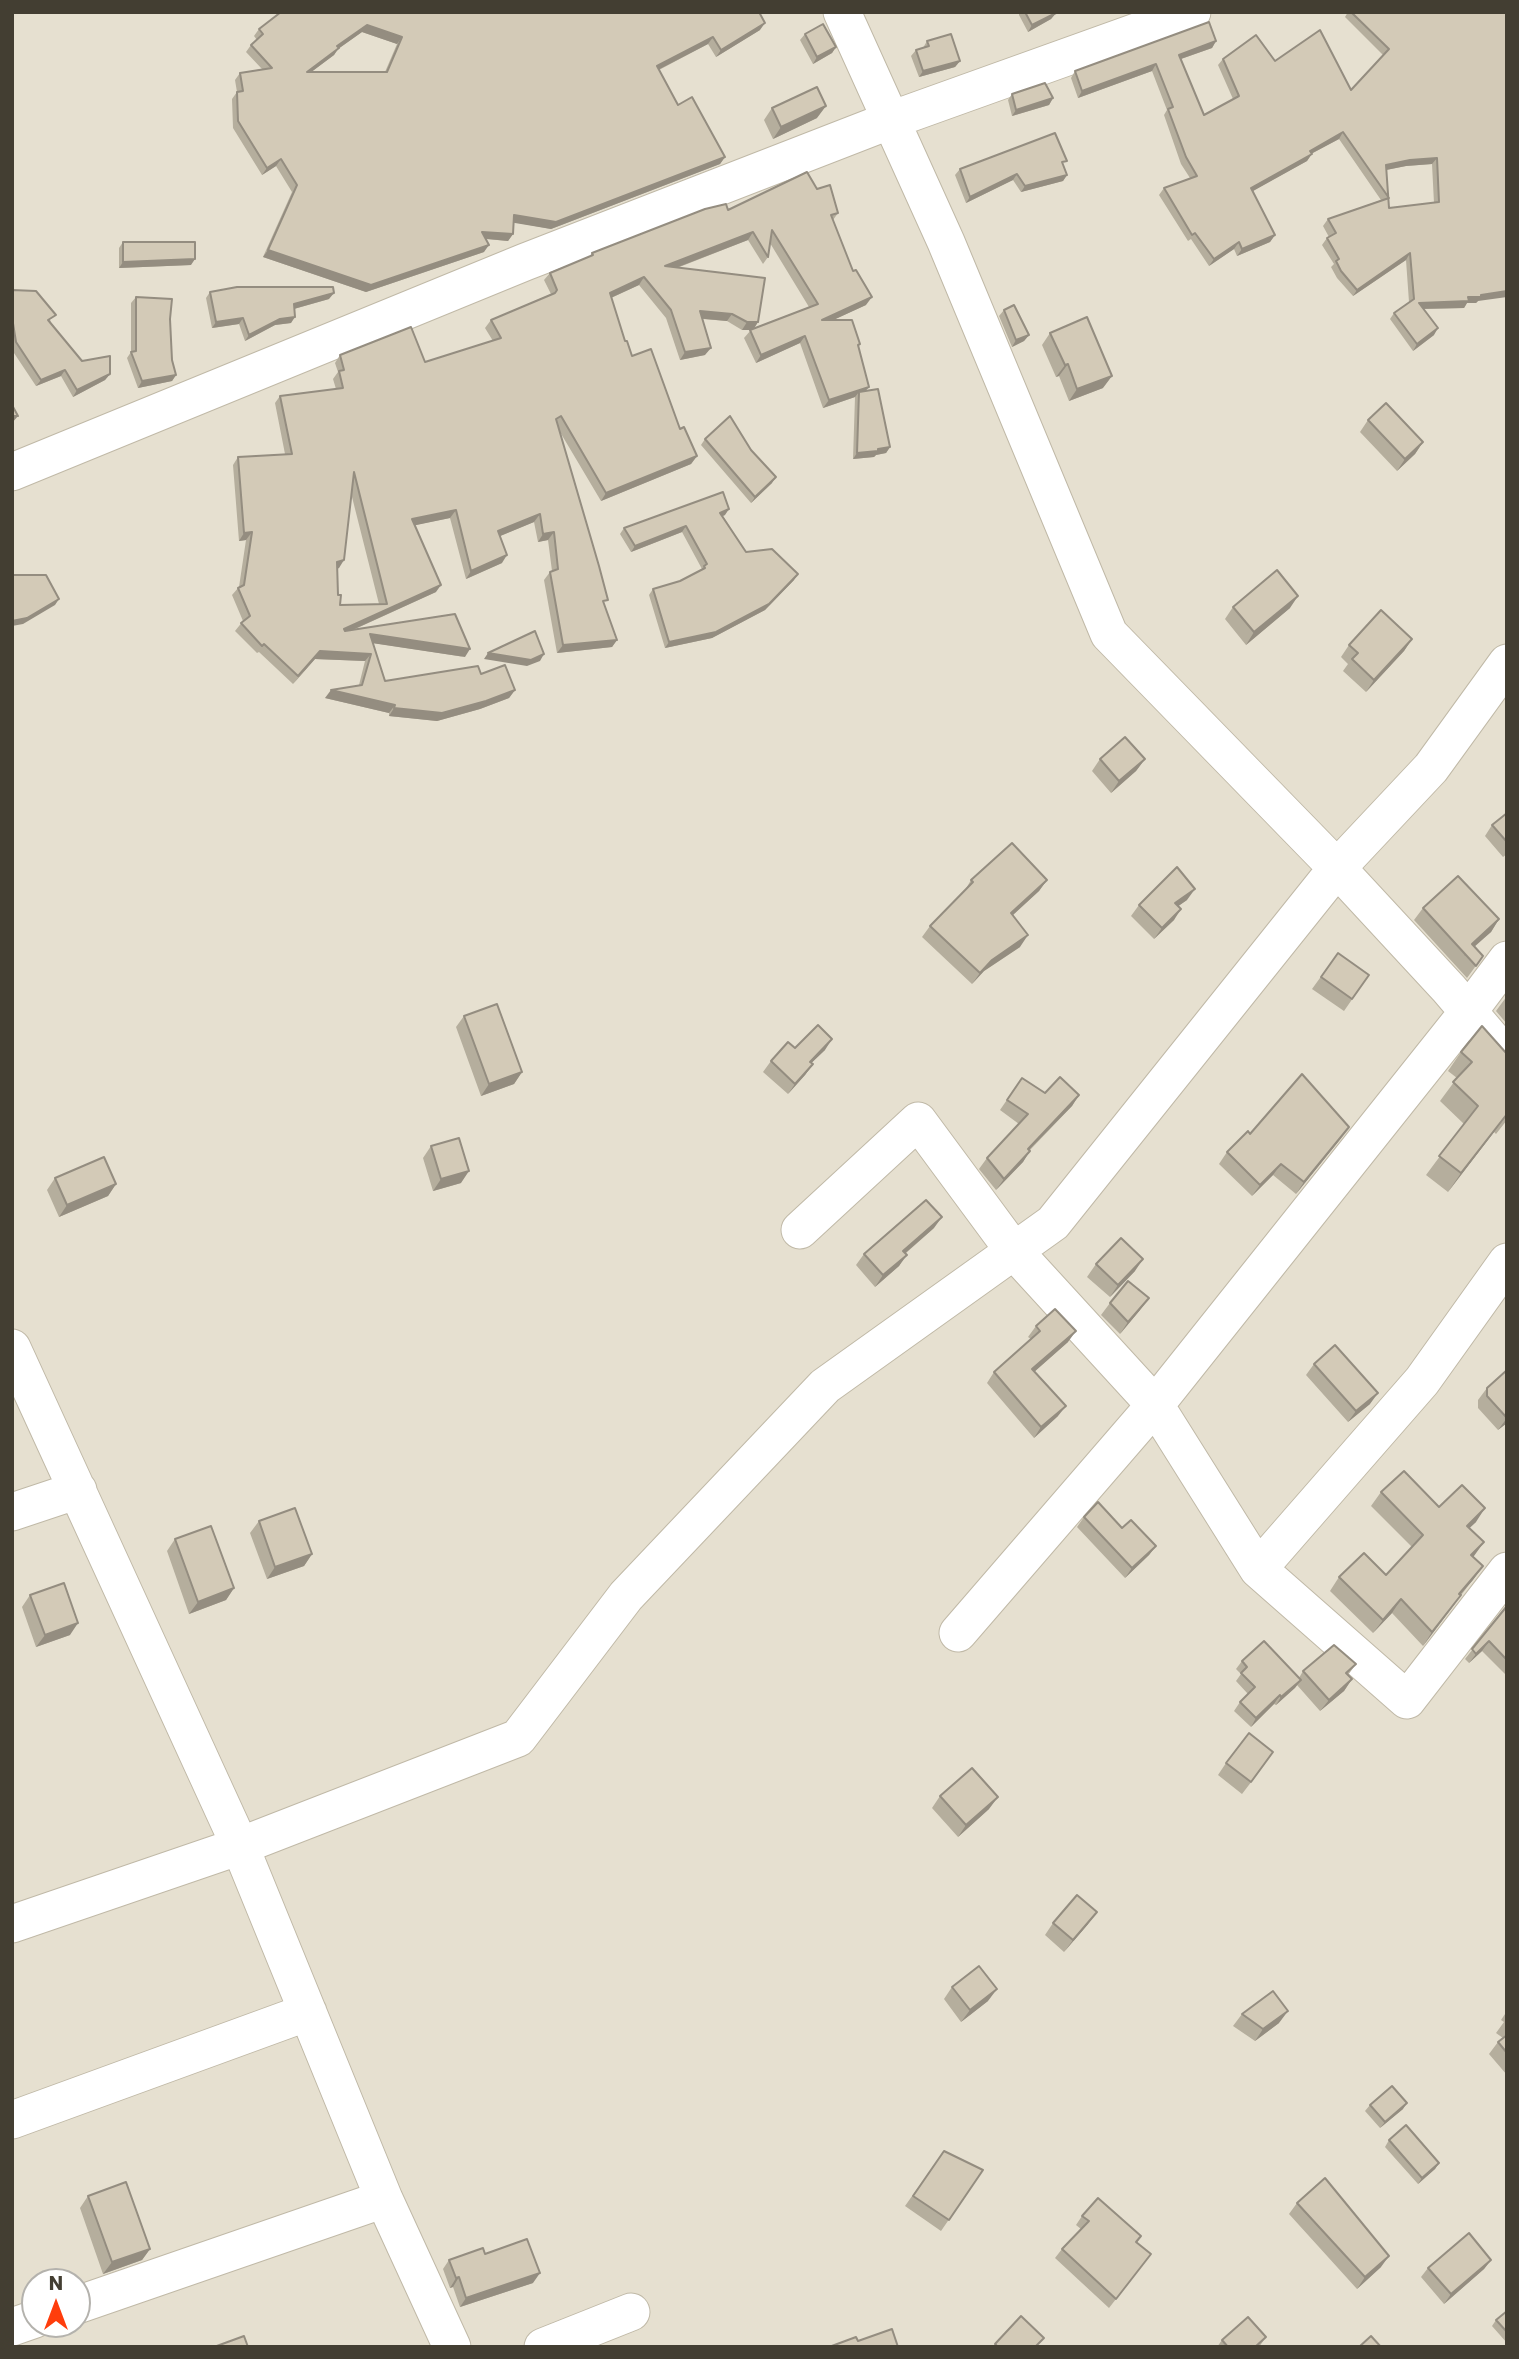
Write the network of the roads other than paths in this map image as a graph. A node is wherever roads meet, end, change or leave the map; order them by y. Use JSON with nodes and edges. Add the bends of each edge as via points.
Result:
{"nodes":[{"id":1,"x":842,"y":12,"type":"edge"},
{"id":2,"x":1192,"y":12,"type":"edge"},
{"id":3,"x":891,"y":120,"type":"junction"},
{"id":4,"x":12,"y":472,"type":"edge"},
{"id":5,"x":1507,"y":663,"type":"edge"},
{"id":6,"x":1337,"y":868,"type":"junction"},
{"id":7,"x":1507,"y":960,"type":"edge"},
{"id":8,"x":1468,"y":1012,"type":"junction"},
{"id":9,"x":1507,"y":1057,"type":"edge"},
{"id":10,"x":800,"y":1230,"type":"dead end"},
{"id":11,"x":1014,"y":1251,"type":"junction"},
{"id":12,"x":1507,"y":1262,"type":"edge"},
{"id":13,"x":12,"y":1348,"type":"edge"},
{"id":14,"x":1155,"y":1405,"type":"junction"},
{"id":15,"x":78,"y":1490,"type":"junction"},
{"id":16,"x":12,"y":1512,"type":"edge"},
{"id":17,"x":1258,"y":1569,"type":"junction"},
{"id":18,"x":1507,"y":1571,"type":"edge"},
{"id":19,"x":958,"y":1633,"type":"dead end"},
{"id":20,"x":240,"y":1846,"type":"junction"},
{"id":21,"x":12,"y":1924,"type":"edge"},
{"id":22,"x":307,"y":2012,"type":"junction"},
{"id":23,"x":12,"y":2120,"type":"edge"},
{"id":24,"x":384,"y":2199,"type":"junction"},
{"id":25,"x":91,"y":2300,"type":"edge"},
{"id":26,"x":631,"y":2312,"type":"dead end"},
{"id":27,"x":452,"y":2347,"type":"edge"},
{"id":28,"x":544,"y":2347,"type":"edge"}],
"edges":[{"from":1,"to":3,"type":"street"},
{"from":2,"to":3,"type":"street"},
{"from":3,"to":4,"type":"street","via":[[525,262]]},
{"from":3,"to":6,"type":"street","via":[[1109,634]]},
{"from":5,"to":6,"type":"street","via":[[1431,768]]},
{"from":6,"to":8,"type":"street"},
{"from":6,"to":11,"type":"street","via":[[1053,1223]]},
{"from":7,"to":8,"type":"street"},
{"from":8,"to":9,"type":"street"},
{"from":8,"to":14,"type":"street"},
{"from":10,"to":11,"type":"street","via":[[918,1121]]},
{"from":11,"to":14,"type":"street"},
{"from":11,"to":20,"type":"street","via":[[825,1386],[626,1596],[518,1738]]},
{"from":12,"to":17,"type":"street","via":[[1422,1381]]},
{"from":13,"to":15,"type":"street"},
{"from":14,"to":17,"type":"street"},
{"from":14,"to":19,"type":"street"},
{"from":15,"to":16,"type":"street"},
{"from":15,"to":20,"type":"street"},
{"from":17,"to":18,"type":"street","via":[[1407,1700]]},
{"from":20,"to":21,"type":"street"},
{"from":20,"to":22,"type":"street"},
{"from":22,"to":23,"type":"street"},
{"from":22,"to":24,"type":"street"},
{"from":24,"to":25,"type":"street"},
{"from":24,"to":27,"type":"street"},
{"from":26,"to":28,"type":"street"}]}
